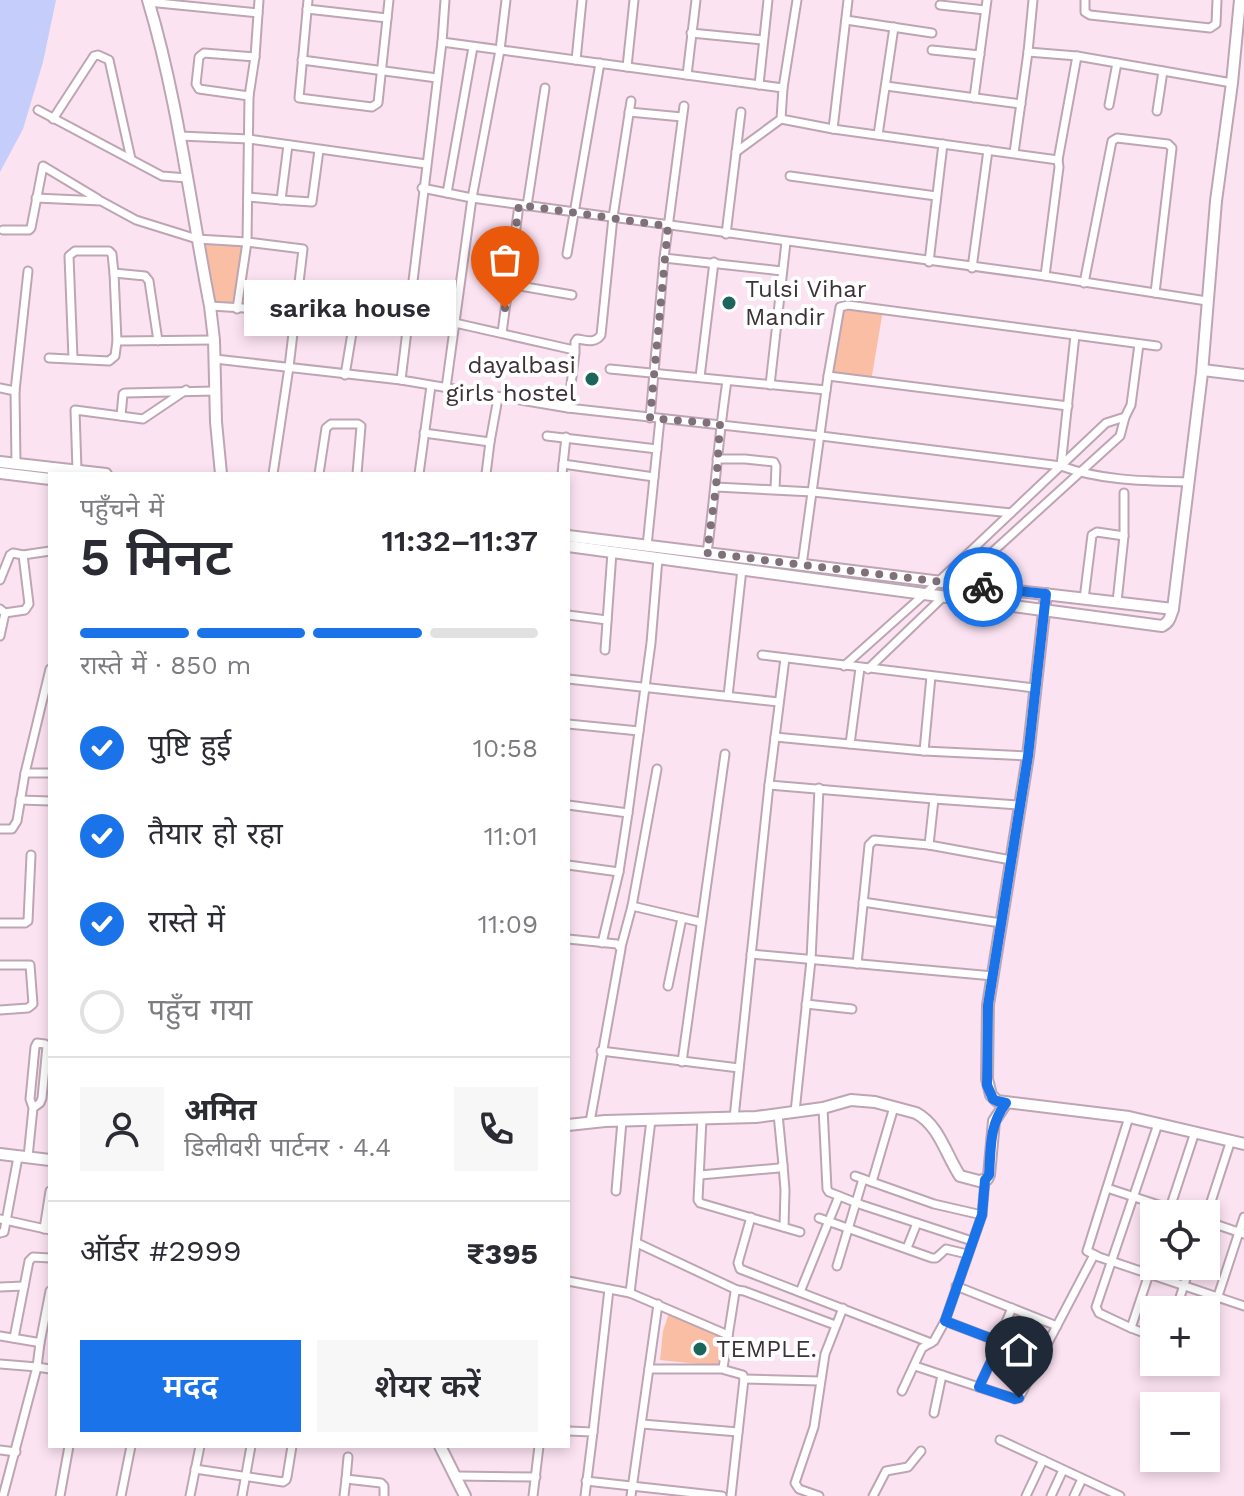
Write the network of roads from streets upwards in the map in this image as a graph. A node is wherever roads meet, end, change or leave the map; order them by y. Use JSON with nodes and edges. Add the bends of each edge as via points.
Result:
{"nodes":[{"id":1,"x":259,"y":0,"type":"edge"},
{"id":2,"x":337,"y":0,"type":"edge"},
{"id":3,"x":389,"y":0,"type":"edge"},
{"id":4,"x":445,"y":0,"type":"edge"},
{"id":5,"x":506,"y":0,"type":"edge"},
{"id":6,"x":582,"y":0,"type":"edge"},
{"id":7,"x":634,"y":0,"type":"edge"},
{"id":8,"x":696,"y":0,"type":"edge"},
{"id":9,"x":768,"y":0,"type":"edge"},
{"id":10,"x":797,"y":0,"type":"edge"},
{"id":11,"x":848,"y":0,"type":"edge"},
{"id":12,"x":987,"y":0,"type":"edge"},
{"id":13,"x":1033,"y":0,"type":"edge"},
{"id":14,"x":1085,"y":0,"type":"edge"},
{"id":15,"x":1217,"y":0,"type":"edge"},
{"id":16,"x":1240,"y":0,"type":"edge"},
{"id":17,"x":148,"y":1,"type":"edge"},
{"id":18,"x":308,"y":4,"type":"edge"},
{"id":19,"x":940,"y":5,"type":"dead end"},
{"id":20,"x":985,"y":10,"type":"junction"},
{"id":21,"x":336,"y":11,"type":"junction"},
{"id":22,"x":258,"y":13,"type":"junction"},
{"id":23,"x":387,"y":18,"type":"junction"},
{"id":24,"x":846,"y":20,"type":"junction"},
{"id":25,"x":894,"y":27,"type":"junction"},
{"id":26,"x":691,"y":33,"type":"junction"},
{"id":27,"x":932,"y":33,"type":"dead end"},
{"id":28,"x":763,"y":40,"type":"junction"},
{"id":29,"x":442,"y":42,"type":"junction"},
{"id":30,"x":473,"y":47,"type":"junction"},
{"id":31,"x":500,"y":50,"type":"junction"},
{"id":32,"x":932,"y":50,"type":"dead end"},
{"id":33,"x":1028,"y":52,"type":"junction"},
{"id":34,"x":980,"y":55,"type":"junction"},
{"id":35,"x":1077,"y":56,"type":"junction"},
{"id":36,"x":255,"y":57,"type":"junction"},
{"id":37,"x":302,"y":60,"type":"junction"},
{"id":38,"x":576,"y":60,"type":"junction"},
{"id":39,"x":600,"y":63,"type":"junction"},
{"id":40,"x":1117,"y":63,"type":"junction"},
{"id":41,"x":627,"y":67,"type":"junction"},
{"id":42,"x":381,"y":71,"type":"junction"},
{"id":43,"x":1163,"y":71,"type":"junction"},
{"id":44,"x":687,"y":75,"type":"junction"},
{"id":45,"x":437,"y":78,"type":"junction"},
{"id":46,"x":1232,"y":83,"type":"junction"},
{"id":47,"x":759,"y":85,"type":"junction"},
{"id":48,"x":886,"y":86,"type":"junction"},
{"id":49,"x":545,"y":88,"type":"dead end"},
{"id":50,"x":783,"y":88,"type":"junction"},
{"id":51,"x":249,"y":96,"type":"junction"},
{"id":52,"x":974,"y":98,"type":"junction"},
{"id":53,"x":631,"y":101,"type":"dead end"},
{"id":54,"x":1021,"y":104,"type":"junction"},
{"id":55,"x":1109,"y":105,"type":"dead end"},
{"id":56,"x":684,"y":106,"type":"dead end"},
{"id":57,"x":38,"y":110,"type":"dead end"},
{"id":58,"x":1157,"y":111,"type":"dead end"},
{"id":59,"x":629,"y":112,"type":"junction"},
{"id":60,"x":741,"y":112,"type":"dead end"},
{"id":61,"x":682,"y":117,"type":"junction"},
{"id":62,"x":53,"y":119,"type":"junction"},
{"id":63,"x":781,"y":119,"type":"junction"},
{"id":64,"x":833,"y":129,"type":"junction"},
{"id":65,"x":878,"y":135,"type":"junction"},
{"id":66,"x":180,"y":136,"type":"junction"},
{"id":67,"x":249,"y":139,"type":"junction"},
{"id":68,"x":943,"y":144,"type":"junction"},
{"id":69,"x":288,"y":145,"type":"junction"},
{"id":70,"x":319,"y":150,"type":"junction"},
{"id":71,"x":988,"y":150,"type":"junction"},
{"id":72,"x":736,"y":152,"type":"junction"},
{"id":73,"x":1014,"y":153,"type":"junction"},
{"id":74,"x":131,"y":159,"type":"junction"},
{"id":75,"x":1058,"y":160,"type":"junction"},
{"id":76,"x":426,"y":164,"type":"junction"},
{"id":77,"x":790,"y":176,"type":"dead end"},
{"id":78,"x":187,"y":178,"type":"junction"},
{"id":79,"x":422,"y":188,"type":"junction"},
{"id":80,"x":447,"y":193,"type":"junction"},
{"id":81,"x":936,"y":196,"type":"junction"},
{"id":82,"x":248,"y":197,"type":"junction"},
{"id":83,"x":36,"y":198,"type":"junction"},
{"id":84,"x":472,"y":198,"type":"junction"},
{"id":85,"x":281,"y":200,"type":"junction"},
{"id":86,"x":101,"y":201,"type":"junction"},
{"id":87,"x":523,"y":205,"type":"junction"},
{"id":88,"x":573,"y":212,"type":"junction"},
{"id":89,"x":613,"y":217,"type":"junction"},
{"id":90,"x":668,"y":226,"type":"junction"},
{"id":91,"x":3,"y":230,"type":"dead end"},
{"id":92,"x":726,"y":234,"type":"junction"},
{"id":93,"x":197,"y":239,"type":"junction"},
{"id":94,"x":247,"y":242,"type":"junction"},
{"id":95,"x":786,"y":242,"type":"junction"},
{"id":96,"x":567,"y":254,"type":"dead end"},
{"id":97,"x":664,"y":258,"type":"junction"},
{"id":98,"x":714,"y":262,"type":"junction"},
{"id":99,"x":929,"y":262,"type":"junction"},
{"id":100,"x":972,"y":268,"type":"junction"},
{"id":101,"x":28,"y":271,"type":"dead end"},
{"id":102,"x":782,"y":271,"type":"junction"},
{"id":103,"x":114,"y":273,"type":"junction"},
{"id":104,"x":1045,"y":276,"type":"junction"},
{"id":105,"x":1084,"y":283,"type":"junction"},
{"id":106,"x":508,"y":284,"type":"junction"},
{"id":107,"x":1155,"y":293,"type":"junction"},
{"id":108,"x":572,"y":295,"type":"dead end"},
{"id":109,"x":358,"y":297,"type":"dead end"},
{"id":110,"x":1207,"y":301,"type":"junction"},
{"id":111,"x":210,"y":306,"type":"junction"},
{"id":112,"x":237,"y":309,"type":"junction"},
{"id":113,"x":297,"y":311,"type":"junction"},
{"id":114,"x":455,"y":323,"type":"junction"},
{"id":115,"x":502,"y":333,"type":"junction"},
{"id":116,"x":1075,"y":335,"type":"junction"},
{"id":117,"x":214,"y":340,"type":"junction"},
{"id":118,"x":117,"y":341,"type":"junction"},
{"id":119,"x":158,"y":341,"type":"junction"},
{"id":120,"x":1139,"y":344,"type":"junction"},
{"id":121,"x":1157,"y":346,"type":"dead end"},
{"id":122,"x":575,"y":351,"type":"junction"},
{"id":123,"x":49,"y":358,"type":"dead end"},
{"id":124,"x":73,"y":358,"type":"junction"},
{"id":125,"x":215,"y":359,"type":"junction"},
{"id":126,"x":289,"y":367,"type":"junction"},
{"id":127,"x":610,"y":369,"type":"dead end"},
{"id":128,"x":1203,"y":370,"type":"junction"},
{"id":129,"x":655,"y":374,"type":"junction"},
{"id":130,"x":345,"y":375,"type":"junction"},
{"id":131,"x":1244,"y":375,"type":"edge"},
{"id":132,"x":828,"y":376,"type":"junction"},
{"id":133,"x":700,"y":377,"type":"junction"},
{"id":134,"x":401,"y":380,"type":"junction"},
{"id":135,"x":727,"y":381,"type":"junction"},
{"id":136,"x":770,"y":385,"type":"junction"},
{"id":137,"x":431,"y":386,"type":"junction"},
{"id":138,"x":0,"y":388,"type":"edge"},
{"id":139,"x":446,"y":388,"type":"junction"},
{"id":140,"x":186,"y":390,"type":"junction"},
{"id":141,"x":826,"y":390,"type":"junction"},
{"id":142,"x":15,"y":391,"type":"junction"},
{"id":143,"x":215,"y":391,"type":"junction"},
{"id":144,"x":498,"y":398,"type":"junction"},
{"id":145,"x":1068,"y":406,"type":"junction"},
{"id":146,"x":568,"y":408,"type":"junction"},
{"id":147,"x":121,"y":416,"type":"junction"},
{"id":148,"x":1125,"y":417,"type":"junction"},
{"id":149,"x":650,"y":418,"type":"junction"},
{"id":150,"x":660,"y":419,"type":"junction"},
{"id":151,"x":720,"y":424,"type":"junction"},
{"id":152,"x":424,"y":433,"type":"junction"},
{"id":153,"x":547,"y":436,"type":"dead end"},
{"id":154,"x":821,"y":436,"type":"junction"},
{"id":155,"x":566,"y":437,"type":"junction"},
{"id":156,"x":490,"y":442,"type":"junction"},
{"id":157,"x":657,"y":449,"type":"junction"},
{"id":158,"x":717,"y":459,"type":"junction"},
{"id":159,"x":0,"y":462,"type":"edge"},
{"id":160,"x":16,"y":463,"type":"junction"},
{"id":161,"x":563,"y":464,"type":"junction"},
{"id":162,"x":1061,"y":466,"type":"junction"},
{"id":163,"x":77,"y":470,"type":"junction"},
{"id":164,"x":92,"y":472,"type":"edge"},
{"id":165,"x":221,"y":472,"type":"edge"},
{"id":166,"x":273,"y":472,"type":"edge"},
{"id":167,"x":319,"y":472,"type":"edge"},
{"id":168,"x":357,"y":472,"type":"edge"},
{"id":169,"x":419,"y":472,"type":"edge"},
{"id":170,"x":486,"y":472,"type":"edge"},
{"id":171,"x":562,"y":472,"type":"edge"},
{"id":172,"x":1080,"y":472,"type":"junction"},
{"id":173,"x":0,"y":473,"type":"edge"},
{"id":174,"x":654,"y":477,"type":"junction"},
{"id":175,"x":48,"y":479,"type":"edge"},
{"id":176,"x":1189,"y":482,"type":"junction"},
{"id":177,"x":716,"y":487,"type":"junction"},
{"id":178,"x":775,"y":489,"type":"junction"},
{"id":179,"x":813,"y":492,"type":"junction"},
{"id":180,"x":1124,"y":493,"type":"dead end"},
{"id":181,"x":1011,"y":513,"type":"junction"},
{"id":182,"x":570,"y":536,"type":"edge"},
{"id":183,"x":1124,"y":536,"type":"junction"},
{"id":184,"x":570,"y":546,"type":"edge"},
{"id":185,"x":647,"y":546,"type":"junction"},
{"id":186,"x":48,"y":551,"type":"edge"},
{"id":187,"x":612,"y":552,"type":"junction"},
{"id":188,"x":707,"y":553,"type":"junction"},
{"id":189,"x":23,"y":555,"type":"junction"},
{"id":190,"x":658,"y":558,"type":"junction"},
{"id":191,"x":802,"y":565,"type":"junction"},
{"id":192,"x":742,"y":569,"type":"junction"},
{"id":193,"x":0,"y":580,"type":"edge"},
{"id":194,"x":938,"y":582,"type":"junction"},
{"id":195,"x":958,"y":584,"type":"junction"},
{"id":196,"x":926,"y":594,"type":"junction"},
{"id":197,"x":1046,"y":594,"type":"junction"},
{"id":198,"x":944,"y":596,"type":"junction"},
{"id":199,"x":1084,"y":599,"type":"junction"},
{"id":200,"x":1117,"y":602,"type":"junction"},
{"id":201,"x":1044,"y":609,"type":"junction"},
{"id":202,"x":1173,"y":609,"type":"junction"},
{"id":203,"x":2,"y":611,"type":"edge"},
{"id":204,"x":570,"y":615,"type":"edge"},
{"id":205,"x":607,"y":620,"type":"junction"},
{"id":206,"x":0,"y":636,"type":"edge"},
{"id":207,"x":605,"y":650,"type":"dead end"},
{"id":208,"x":762,"y":655,"type":"dead end"},
{"id":209,"x":785,"y":658,"type":"junction"},
{"id":210,"x":844,"y":666,"type":"junction"},
{"id":211,"x":864,"y":668,"type":"junction"},
{"id":212,"x":931,"y":676,"type":"junction"},
{"id":213,"x":48,"y":677,"type":"edge"},
{"id":214,"x":570,"y":679,"type":"edge"},
{"id":215,"x":645,"y":687,"type":"junction"},
{"id":216,"x":1034,"y":688,"type":"junction"},
{"id":217,"x":728,"y":696,"type":"junction"},
{"id":218,"x":779,"y":702,"type":"junction"},
{"id":219,"x":570,"y":724,"type":"edge"},
{"id":220,"x":639,"y":731,"type":"junction"},
{"id":221,"x":775,"y":737,"type":"junction"},
{"id":222,"x":850,"y":744,"type":"junction"},
{"id":223,"x":924,"y":751,"type":"junction"},
{"id":224,"x":725,"y":754,"type":"dead end"},
{"id":225,"x":1028,"y":756,"type":"junction"},
{"id":226,"x":657,"y":769,"type":"dead end"},
{"id":227,"x":25,"y":773,"type":"junction"},
{"id":228,"x":48,"y":773,"type":"edge"},
{"id":229,"x":769,"y":785,"type":"junction"},
{"id":230,"x":819,"y":788,"type":"junction"},
{"id":231,"x":934,"y":799,"type":"junction"},
{"id":232,"x":20,"y":800,"type":"junction"},
{"id":233,"x":48,"y":801,"type":"edge"},
{"id":234,"x":570,"y":805,"type":"edge"},
{"id":235,"x":1019,"y":805,"type":"junction"},
{"id":236,"x":628,"y":813,"type":"junction"},
{"id":237,"x":0,"y":829,"type":"edge"},
{"id":238,"x":929,"y":845,"type":"junction"},
{"id":239,"x":31,"y":855,"type":"dead end"},
{"id":240,"x":1011,"y":860,"type":"junction"},
{"id":241,"x":570,"y":865,"type":"edge"},
{"id":242,"x":619,"y":872,"type":"junction"},
{"id":243,"x":863,"y":902,"type":"junction"},
{"id":244,"x":632,"y":906,"type":"junction"},
{"id":245,"x":682,"y":918,"type":"junction"},
{"id":246,"x":700,"y":922,"type":"junction"},
{"id":247,"x":0,"y":923,"type":"edge"},
{"id":248,"x":1001,"y":923,"type":"junction"},
{"id":249,"x":570,"y":939,"type":"edge"},
{"id":250,"x":602,"y":943,"type":"junction"},
{"id":251,"x":621,"y":947,"type":"junction"},
{"id":252,"x":751,"y":954,"type":"junction"},
{"id":253,"x":811,"y":960,"type":"junction"},
{"id":254,"x":857,"y":964,"type":"junction"},
{"id":255,"x":0,"y":965,"type":"edge"},
{"id":256,"x":993,"y":976,"type":"junction"},
{"id":257,"x":668,"y":986,"type":"dead end"},
{"id":258,"x":806,"y":1004,"type":"junction"},
{"id":259,"x":852,"y":1009,"type":"dead end"},
{"id":260,"x":0,"y":1010,"type":"edge"},
{"id":261,"x":601,"y":1051,"type":"junction"},
{"id":262,"x":682,"y":1062,"type":"junction"},
{"id":263,"x":739,"y":1068,"type":"junction"},
{"id":264,"x":1006,"y":1103,"type":"junction"},
{"id":265,"x":894,"y":1107,"type":"junction"},
{"id":266,"x":33,"y":1108,"type":"junction"},
{"id":267,"x":823,"y":1108,"type":"junction"},
{"id":268,"x":795,"y":1112,"type":"junction"},
{"id":269,"x":778,"y":1114,"type":"junction"},
{"id":270,"x":1129,"y":1117,"type":"junction"},
{"id":271,"x":702,"y":1118,"type":"junction"},
{"id":272,"x":734,"y":1118,"type":"junction"},
{"id":273,"x":651,"y":1120,"type":"junction"},
{"id":274,"x":622,"y":1121,"type":"junction"},
{"id":275,"x":590,"y":1122,"type":"junction"},
{"id":276,"x":1158,"y":1124,"type":"junction"},
{"id":277,"x":570,"y":1125,"type":"edge"},
{"id":278,"x":1195,"y":1132,"type":"junction"},
{"id":279,"x":1231,"y":1140,"type":"junction"},
{"id":280,"x":1244,"y":1144,"type":"edge"},
{"id":281,"x":0,"y":1154,"type":"edge"},
{"id":282,"x":23,"y":1157,"type":"junction"},
{"id":283,"x":48,"y":1160,"type":"edge"},
{"id":284,"x":783,"y":1165,"type":"junction"},
{"id":285,"x":700,"y":1175,"type":"junction"},
{"id":286,"x":985,"y":1180,"type":"junction"},
{"id":287,"x":872,"y":1182,"type":"junction"},
{"id":288,"x":1107,"y":1188,"type":"junction"},
{"id":289,"x":616,"y":1191,"type":"dead end"},
{"id":290,"x":839,"y":1196,"type":"junction"},
{"id":291,"x":1134,"y":1197,"type":"junction"},
{"id":292,"x":1142,"y":1200,"type":"edge"},
{"id":293,"x":1173,"y":1200,"type":"edge"},
{"id":294,"x":1212,"y":1200,"type":"edge"},
{"id":295,"x":856,"y":1203,"type":"junction"},
{"id":296,"x":982,"y":1215,"type":"junction"},
{"id":297,"x":751,"y":1217,"type":"junction"},
{"id":298,"x":1244,"y":1217,"type":"edge"},
{"id":299,"x":819,"y":1218,"type":"dead end"},
{"id":300,"x":2,"y":1219,"type":"edge"},
{"id":301,"x":830,"y":1222,"type":"junction"},
{"id":302,"x":917,"y":1223,"type":"junction"},
{"id":303,"x":1220,"y":1225,"type":"edge"},
{"id":304,"x":784,"y":1227,"type":"junction"},
{"id":305,"x":849,"y":1228,"type":"junction"},
{"id":306,"x":47,"y":1230,"type":"edge"},
{"id":307,"x":800,"y":1232,"type":"dead end"},
{"id":308,"x":0,"y":1233,"type":"edge"},
{"id":309,"x":1241,"y":1233,"type":"edge"},
{"id":310,"x":972,"y":1241,"type":"junction"},
{"id":311,"x":637,"y":1243,"type":"junction"},
{"id":312,"x":907,"y":1248,"type":"junction"},
{"id":313,"x":967,"y":1254,"type":"junction"},
{"id":314,"x":1094,"y":1255,"type":"junction"},
{"id":315,"x":48,"y":1258,"type":"edge"},
{"id":316,"x":1112,"y":1261,"type":"junction"},
{"id":317,"x":837,"y":1266,"type":"dead end"},
{"id":318,"x":1140,"y":1270,"type":"edge"},
{"id":319,"x":1148,"y":1280,"type":"edge"},
{"id":320,"x":1170,"y":1280,"type":"edge"},
{"id":321,"x":1186,"y":1280,"type":"edge"},
{"id":322,"x":570,"y":1281,"type":"edge"},
{"id":323,"x":1184,"y":1285,"type":"junction"},
{"id":324,"x":24,"y":1286,"type":"junction"},
{"id":325,"x":956,"y":1286,"type":"junction"},
{"id":326,"x":0,"y":1287,"type":"edge"},
{"id":327,"x":609,"y":1289,"type":"junction"},
{"id":328,"x":737,"y":1290,"type":"junction"},
{"id":329,"x":800,"y":1292,"type":"junction"},
{"id":330,"x":630,"y":1293,"type":"junction"},
{"id":331,"x":1180,"y":1296,"type":"edge"},
{"id":332,"x":1218,"y":1296,"type":"joint"},
{"id":333,"x":1220,"y":1297,"type":"edge"},
{"id":334,"x":658,"y":1304,"type":"junction"},
{"id":335,"x":1244,"y":1306,"type":"edge"},
{"id":336,"x":843,"y":1308,"type":"junction"},
{"id":337,"x":1012,"y":1308,"type":"junction"},
{"id":338,"x":47,"y":1321,"type":"edge"},
{"id":339,"x":945,"y":1321,"type":"junction"},
{"id":340,"x":835,"y":1325,"type":"junction"},
{"id":341,"x":1057,"y":1326,"type":"junction"},
{"id":342,"x":1131,"y":1328,"type":"junction"},
{"id":343,"x":1140,"y":1332,"type":"edge"},
{"id":344,"x":728,"y":1335,"type":"junction"},
{"id":345,"x":0,"y":1336,"type":"edge"},
{"id":346,"x":14,"y":1338,"type":"junction"},
{"id":347,"x":1001,"y":1342,"type":"junction"},
{"id":348,"x":40,"y":1343,"type":"junction"},
{"id":349,"x":931,"y":1343,"type":"junction"},
{"id":350,"x":0,"y":1364,"type":"edge"},
{"id":351,"x":915,"y":1366,"type":"junction"},
{"id":352,"x":37,"y":1367,"type":"junction"},
{"id":353,"x":48,"y":1369,"type":"edge"},
{"id":354,"x":649,"y":1369,"type":"junction"},
{"id":355,"x":723,"y":1369,"type":"junction"},
{"id":356,"x":942,"y":1375,"type":"junction"},
{"id":357,"x":744,"y":1379,"type":"junction"},
{"id":358,"x":820,"y":1381,"type":"junction"},
{"id":359,"x":979,"y":1387,"type":"junction"},
{"id":360,"x":902,"y":1391,"type":"dead end"},
{"id":361,"x":934,"y":1413,"type":"dead end"},
{"id":362,"x":642,"y":1424,"type":"junction"},
{"id":363,"x":570,"y":1431,"type":"edge"},
{"id":364,"x":593,"y":1432,"type":"junction"},
{"id":365,"x":738,"y":1432,"type":"junction"},
{"id":366,"x":1000,"y":1440,"type":"dead end"},
{"id":367,"x":69,"y":1448,"type":"edge"},
{"id":368,"x":131,"y":1448,"type":"edge"},
{"id":369,"x":199,"y":1448,"type":"edge"},
{"id":370,"x":251,"y":1448,"type":"edge"},
{"id":371,"x":292,"y":1448,"type":"edge"},
{"id":372,"x":441,"y":1448,"type":"edge"},
{"id":373,"x":539,"y":1448,"type":"edge"},
{"id":374,"x":0,"y":1450,"type":"edge"},
{"id":375,"x":921,"y":1451,"type":"dead end"},
{"id":376,"x":16,"y":1452,"type":"junction"},
{"id":377,"x":348,"y":1457,"type":"dead end"},
{"id":378,"x":1043,"y":1460,"type":"junction"},
{"id":379,"x":195,"y":1469,"type":"junction"},
{"id":380,"x":1063,"y":1470,"type":"junction"},
{"id":381,"x":456,"y":1476,"type":"junction"},
{"id":382,"x":536,"y":1477,"type":"junction"},
{"id":383,"x":246,"y":1478,"type":"junction"},
{"id":384,"x":346,"y":1479,"type":"junction"},
{"id":385,"x":1082,"y":1479,"type":"junction"},
{"id":386,"x":586,"y":1481,"type":"junction"},
{"id":387,"x":634,"y":1486,"type":"junction"},
{"id":388,"x":1105,"y":1493,"type":"edge"},
{"id":389,"x":3,"y":1496,"type":"edge"},
{"id":390,"x":60,"y":1496,"type":"edge"},
{"id":391,"x":121,"y":1496,"type":"edge"},
{"id":392,"x":190,"y":1496,"type":"edge"},
{"id":393,"x":242,"y":1496,"type":"edge"},
{"id":394,"x":344,"y":1496,"type":"edge"},
{"id":395,"x":384,"y":1496,"type":"edge"},
{"id":396,"x":465,"y":1496,"type":"edge"},
{"id":397,"x":533,"y":1496,"type":"edge"},
{"id":398,"x":585,"y":1496,"type":"edge"},
{"id":399,"x":631,"y":1496,"type":"edge"},
{"id":400,"x":722,"y":1496,"type":"edge"},
{"id":401,"x":731,"y":1496,"type":"edge"},
{"id":402,"x":819,"y":1496,"type":"edge"},
{"id":403,"x":873,"y":1496,"type":"edge"},
{"id":404,"x":1026,"y":1496,"type":"edge"},
{"id":405,"x":1051,"y":1496,"type":"edge"},
{"id":406,"x":1074,"y":1496,"type":"edge"},
{"id":407,"x":1120,"y":1496,"type":"edge"}],
"edges":[{"from":1,"to":22,"type":"street"},
{"from":2,"to":21,"type":"street"},
{"from":3,"to":23,"type":"street"},
{"from":4,"to":29,"type":"street"},
{"from":5,"to":31,"type":"street"},
{"from":6,"to":38,"type":"street"},
{"from":7,"to":41,"type":"street"},
{"from":8,"to":26,"type":"street"},
{"from":9,"to":28,"type":"street"},
{"from":10,"to":50,"type":"street"},
{"from":11,"to":24,"type":"street"},
{"from":12,"to":20,"type":"street"},
{"from":13,"to":33,"type":"street"},
{"from":14,"to":15,"type":"street","via":[[1090,15],[1214,28]]},
{"from":16,"to":46,"type":"street"},
{"from":17,"to":22,"type":"street"},
{"from":17,"to":66,"type":"street"},
{"from":18,"to":21,"type":"street"},
{"from":18,"to":37,"type":"street"},
{"from":19,"to":20,"type":"street"},
{"from":20,"to":34,"type":"street"},
{"from":21,"to":23,"type":"street"},
{"from":22,"to":36,"type":"street"},
{"from":23,"to":42,"type":"street"},
{"from":24,"to":25,"type":"street"},
{"from":24,"to":64,"type":"street"},
{"from":25,"to":27,"type":"street"},
{"from":25,"to":48,"type":"street"},
{"from":26,"to":28,"type":"street"},
{"from":26,"to":44,"type":"street"},
{"from":28,"to":47,"type":"street"},
{"from":29,"to":30,"type":"street"},
{"from":29,"to":45,"type":"street"},
{"from":30,"to":31,"type":"street"},
{"from":30,"to":80,"type":"street"},
{"from":31,"to":38,"type":"street"},
{"from":31,"to":84,"type":"street"},
{"from":32,"to":34,"type":"street"},
{"from":33,"to":35,"type":"street"},
{"from":33,"to":54,"type":"street"},
{"from":34,"to":52,"type":"street"},
{"from":35,"to":40,"type":"street"},
{"from":35,"to":75,"type":"street"},
{"from":36,"to":51,"type":"street"},
{"from":36,"to":51,"type":"street","via":[[199,57],[199,89]]},
{"from":37,"to":42,"type":"street"},
{"from":37,"to":42,"type":"street","via":[[301,100],[376,106]]},
{"from":38,"to":39,"type":"street"},
{"from":39,"to":41,"type":"street"},
{"from":39,"to":88,"type":"street"},
{"from":40,"to":43,"type":"street"},
{"from":40,"to":55,"type":"street"},
{"from":41,"to":44,"type":"street"},
{"from":42,"to":45,"type":"street"},
{"from":43,"to":46,"type":"street"},
{"from":43,"to":58,"type":"street"},
{"from":44,"to":47,"type":"street"},
{"from":45,"to":76,"type":"street"},
{"from":46,"to":110,"type":"street"},
{"from":47,"to":50,"type":"street"},
{"from":48,"to":52,"type":"street"},
{"from":48,"to":65,"type":"street"},
{"from":49,"to":87,"type":"street"},
{"from":50,"to":63,"type":"street"},
{"from":51,"to":67,"type":"street"},
{"from":52,"to":54,"type":"street"},
{"from":53,"to":59,"type":"street"},
{"from":54,"to":73,"type":"street"},
{"from":56,"to":61,"type":"street"},
{"from":57,"to":62,"type":"street"},
{"from":59,"to":61,"type":"street"},
{"from":59,"to":89,"type":"street"},
{"from":60,"to":72,"type":"street"},
{"from":61,"to":90,"type":"street"},
{"from":62,"to":74,"type":"street"},
{"from":62,"to":74,"type":"street","via":[[94,56],[109,60]]},
{"from":63,"to":64,"type":"street"},
{"from":63,"to":72,"type":"street"},
{"from":64,"to":65,"type":"street"},
{"from":65,"to":68,"type":"street"},
{"from":66,"to":67,"type":"street"},
{"from":66,"to":78,"type":"street"},
{"from":67,"to":69,"type":"street"},
{"from":67,"to":82,"type":"street"},
{"from":68,"to":71,"type":"street"},
{"from":68,"to":81,"type":"street"},
{"from":69,"to":70,"type":"street"},
{"from":69,"to":85,"type":"street"},
{"from":70,"to":76,"type":"street"},
{"from":70,"to":85,"type":"street","via":[[312,202]]},
{"from":71,"to":73,"type":"street"},
{"from":71,"to":100,"type":"street"},
{"from":72,"to":92,"type":"street"},
{"from":73,"to":75,"type":"street"},
{"from":74,"to":78,"type":"street","via":[[162,176]]},
{"from":75,"to":104,"type":"street"},
{"from":76,"to":79,"type":"street"},
{"from":77,"to":81,"type":"street"},
{"from":78,"to":93,"type":"street"},
{"from":79,"to":80,"type":"street"},
{"from":79,"to":134,"type":"street"},
{"from":80,"to":84,"type":"street"},
{"from":81,"to":99,"type":"street"},
{"from":82,"to":85,"type":"street"},
{"from":82,"to":94,"type":"street"},
{"from":83,"to":86,"type":"street"},
{"from":83,"to":86,"type":"street","via":[[43,166]]},
{"from":83,"to":91,"type":"street","via":[[30,230]]},
{"from":84,"to":87,"type":"street"},
{"from":84,"to":114,"type":"street"},
{"from":86,"to":93,"type":"street","via":[[136,220]]},
{"from":87,"to":88,"type":"street"},
{"from":87,"to":106,"type":"street"},
{"from":88,"to":89,"type":"street"},
{"from":88,"to":96,"type":"street"},
{"from":89,"to":90,"type":"street"},
{"from":89,"to":122,"type":"street","via":[[601,335],[596,341],[577,339]]},
{"from":90,"to":92,"type":"street"},
{"from":90,"to":97,"type":"street"},
{"from":92,"to":95,"type":"street"},
{"from":93,"to":94,"type":"street"},
{"from":93,"to":111,"type":"street"},
{"from":94,"to":112,"type":"street"},
{"from":94,"to":113,"type":"street","via":[[303,249]]},
{"from":95,"to":99,"type":"street"},
{"from":95,"to":102,"type":"street"},
{"from":97,"to":98,"type":"street"},
{"from":97,"to":129,"type":"street"},
{"from":98,"to":102,"type":"street"},
{"from":98,"to":133,"type":"street"},
{"from":99,"to":100,"type":"street"},
{"from":100,"to":104,"type":"street"},
{"from":101,"to":142,"type":"street"},
{"from":102,"to":136,"type":"street"},
{"from":103,"to":118,"type":"street"},
{"from":103,"to":119,"type":"street","via":[[149,281]]},
{"from":103,"to":124,"type":"street","via":[[109,251],[75,251],[69,256]]},
{"from":104,"to":105,"type":"street"},
{"from":105,"to":107,"type":"street"},
{"from":105,"to":107,"type":"street","via":[[1112,141],[1168,144],[1172,148]]},
{"from":106,"to":108,"type":"street"},
{"from":106,"to":115,"type":"street"},
{"from":107,"to":110,"type":"street"},
{"from":109,"to":130,"type":"street"},
{"from":110,"to":128,"type":"street"},
{"from":111,"to":112,"type":"street"},
{"from":111,"to":117,"type":"street"},
{"from":112,"to":113,"type":"street"},
{"from":113,"to":126,"type":"street"},
{"from":114,"to":115,"type":"street"},
{"from":114,"to":139,"type":"street"},
{"from":115,"to":122,"type":"street"},
{"from":116,"to":120,"type":"street"},
{"from":116,"to":132,"type":"street","via":[[844,305],[838,312]]},
{"from":116,"to":145,"type":"street"},
{"from":117,"to":119,"type":"street"},
{"from":117,"to":125,"type":"street"},
{"from":118,"to":119,"type":"street"},
{"from":118,"to":124,"type":"street","via":[[109,361]]},
{"from":120,"to":121,"type":"street"},
{"from":120,"to":148,"type":"street"},
{"from":122,"to":146,"type":"street"},
{"from":123,"to":124,"type":"street"},
{"from":125,"to":126,"type":"street"},
{"from":125,"to":143,"type":"street"},
{"from":126,"to":130,"type":"street"},
{"from":126,"to":166,"type":"street"},
{"from":127,"to":129,"type":"street"},
{"from":128,"to":131,"type":"street"},
{"from":128,"to":176,"type":"street"},
{"from":129,"to":133,"type":"street"},
{"from":129,"to":149,"type":"street"},
{"from":130,"to":134,"type":"street"},
{"from":132,"to":141,"type":"street"},
{"from":132,"to":145,"type":"street"},
{"from":133,"to":135,"type":"street"},
{"from":134,"to":137,"type":"street"},
{"from":135,"to":136,"type":"street"},
{"from":135,"to":151,"type":"street"},
{"from":136,"to":141,"type":"street"},
{"from":137,"to":139,"type":"street"},
{"from":137,"to":152,"type":"street"},
{"from":138,"to":142,"type":"street"},
{"from":139,"to":144,"type":"street"},
{"from":140,"to":143,"type":"street"},
{"from":140,"to":147,"type":"street","via":[[149,417]]},
{"from":140,"to":147,"type":"street","via":[[125,393]]},
{"from":141,"to":154,"type":"street"},
{"from":142,"to":160,"type":"street"},
{"from":143,"to":165,"type":"street"},
{"from":144,"to":146,"type":"street"},
{"from":144,"to":156,"type":"street"},
{"from":145,"to":162,"type":"street"},
{"from":146,"to":149,"type":"street"},
{"from":147,"to":163,"type":"street","via":[[75,410]]},
{"from":148,"to":162,"type":"street","via":[[1106,423]]},
{"from":148,"to":172,"type":"street","via":[[1120,436]]},
{"from":149,"to":150,"type":"street"},
{"from":150,"to":151,"type":"street"},
{"from":150,"to":157,"type":"street"},
{"from":151,"to":154,"type":"street"},
{"from":151,"to":158,"type":"street"},
{"from":152,"to":156,"type":"street"},
{"from":152,"to":169,"type":"street"},
{"from":153,"to":155,"type":"street"},
{"from":154,"to":162,"type":"street"},
{"from":154,"to":179,"type":"street"},
{"from":155,"to":157,"type":"street"},
{"from":155,"to":161,"type":"street"},
{"from":156,"to":170,"type":"street"},
{"from":157,"to":174,"type":"street"},
{"from":158,"to":177,"type":"street"},
{"from":158,"to":178,"type":"street","via":[[774,462]]},
{"from":159,"to":160,"type":"street"},
{"from":160,"to":163,"type":"street"},
{"from":161,"to":171,"type":"street"},
{"from":161,"to":174,"type":"street"},
{"from":162,"to":172,"type":"street"},
{"from":162,"to":181,"type":"street"},
{"from":163,"to":164,"type":"street"},
{"from":167,"to":168,"type":"street","via":[[327,426],[358,424]]},
{"from":172,"to":176,"type":"street"},
{"from":172,"to":195,"type":"street"},
{"from":173,"to":175,"type":"street"},
{"from":174,"to":185,"type":"street"},
{"from":176,"to":202,"type":"street"},
{"from":177,"to":178,"type":"street"},
{"from":177,"to":188,"type":"street"},
{"from":178,"to":179,"type":"street"},
{"from":179,"to":181,"type":"street"},
{"from":179,"to":191,"type":"street"},
{"from":180,"to":183,"type":"street"},
{"from":181,"to":194,"type":"street"},
{"from":182,"to":185,"type":"street"},
{"from":183,"to":199,"type":"street","via":[[1092,535]]},
{"from":183,"to":200,"type":"street"},
{"from":184,"to":187,"type":"street"},
{"from":185,"to":188,"type":"street"},
{"from":186,"to":189,"type":"street"},
{"from":187,"to":190,"type":"street"},
{"from":187,"to":205,"type":"street"},
{"from":188,"to":191,"type":"street"},
{"from":189,"to":193,"type":"street","via":[[10,555]]},
{"from":189,"to":203,"type":"street","via":[[29,604],[25,610]]},
{"from":190,"to":192,"type":"street"},
{"from":190,"to":215,"type":"street"},
{"from":191,"to":194,"type":"street"},
{"from":192,"to":196,"type":"street"},
{"from":192,"to":217,"type":"street"},
{"from":194,"to":195,"type":"street"},
{"from":194,"to":196,"type":"street"},
{"from":195,"to":197,"type":"street"},
{"from":195,"to":198,"type":"street"},
{"from":196,"to":198,"type":"street"},
{"from":196,"to":210,"type":"street"},
{"from":197,"to":199,"type":"street"},
{"from":197,"to":201,"type":"street"},
{"from":198,"to":201,"type":"street"},
{"from":198,"to":211,"type":"street"},
{"from":199,"to":200,"type":"street"},
{"from":200,"to":202,"type":"street"},
{"from":201,"to":202,"type":"street","via":[[1162,626]]},
{"from":201,"to":216,"type":"street"},
{"from":203,"to":206,"type":"street"},
{"from":204,"to":205,"type":"street"},
{"from":205,"to":207,"type":"street"},
{"from":208,"to":209,"type":"street"},
{"from":209,"to":210,"type":"street"},
{"from":209,"to":218,"type":"street"},
{"from":210,"to":211,"type":"street"},
{"from":211,"to":212,"type":"street"},
{"from":211,"to":222,"type":"street"},
{"from":212,"to":216,"type":"street"},
{"from":212,"to":223,"type":"street"},
{"from":213,"to":227,"type":"street"},
{"from":214,"to":215,"type":"street"},
{"from":215,"to":217,"type":"street"},
{"from":215,"to":220,"type":"street"},
{"from":216,"to":225,"type":"street"},
{"from":217,"to":218,"type":"street"},
{"from":218,"to":221,"type":"street"},
{"from":219,"to":220,"type":"street"},
{"from":220,"to":236,"type":"street"},
{"from":221,"to":222,"type":"street"},
{"from":221,"to":229,"type":"street"},
{"from":222,"to":223,"type":"street"},
{"from":223,"to":225,"type":"street"},
{"from":224,"to":246,"type":"street"},
{"from":225,"to":235,"type":"street"},
{"from":226,"to":244,"type":"street"},
{"from":227,"to":228,"type":"street"},
{"from":227,"to":232,"type":"street"},
{"from":229,"to":230,"type":"street"},
{"from":229,"to":252,"type":"street"},
{"from":230,"to":231,"type":"street"},
{"from":230,"to":253,"type":"street"},
{"from":231,"to":235,"type":"street"},
{"from":231,"to":238,"type":"street"},
{"from":232,"to":233,"type":"street"},
{"from":232,"to":237,"type":"street","via":[[16,826]]},
{"from":234,"to":236,"type":"street"},
{"from":235,"to":240,"type":"street"},
{"from":236,"to":242,"type":"street"},
{"from":238,"to":240,"type":"street"},
{"from":238,"to":243,"type":"street","via":[[871,842]]},
{"from":239,"to":247,"type":"street","via":[[28,921]]},
{"from":240,"to":248,"type":"street"},
{"from":241,"to":242,"type":"street"},
{"from":242,"to":250,"type":"street"},
{"from":243,"to":248,"type":"street"},
{"from":243,"to":254,"type":"street"},
{"from":244,"to":245,"type":"street"},
{"from":244,"to":251,"type":"street"},
{"from":245,"to":246,"type":"street"},
{"from":245,"to":257,"type":"street"},
{"from":246,"to":262,"type":"street"},
{"from":248,"to":256,"type":"street"},
{"from":249,"to":250,"type":"street"},
{"from":250,"to":251,"type":"street"},
{"from":251,"to":261,"type":"street"},
{"from":252,"to":253,"type":"street"},
{"from":252,"to":263,"type":"street"},
{"from":253,"to":254,"type":"street"},
{"from":253,"to":258,"type":"street"},
{"from":254,"to":256,"type":"street"},
{"from":255,"to":260,"type":"street","via":[[30,965],[33,1004]]},
{"from":256,"to":264,"type":"street","via":[[987,1079],[993,1099]]},
{"from":258,"to":259,"type":"street"},
{"from":258,"to":268,"type":"street"},
{"from":261,"to":262,"type":"street"},
{"from":261,"to":275,"type":"street"},
{"from":262,"to":263,"type":"street"},
{"from":263,"to":272,"type":"street"},
{"from":264,"to":270,"type":"street"},
{"from":264,"to":286,"type":"street","via":[[994,1121]]},
{"from":265,"to":267,"type":"street","via":[[851,1100]]},
{"from":265,"to":286,"type":"street","via":[[927,1120],[960,1176]]},
{"from":265,"to":287,"type":"street"},
{"from":266,"to":266,"type":"street","via":[[30,1099],[37,1043],[47,1046],[42,1098]]},
{"from":266,"to":282,"type":"street"},
{"from":267,"to":268,"type":"street"},
{"from":267,"to":290,"type":"street","via":[[827,1189]]},
{"from":268,"to":269,"type":"street"},
{"from":269,"to":272,"type":"street"},
{"from":269,"to":284,"type":"street"},
{"from":270,"to":276,"type":"street"},
{"from":270,"to":288,"type":"street"},
{"from":271,"to":272,"type":"street"},
{"from":271,"to":273,"type":"street"},
{"from":271,"to":285,"type":"street"},
{"from":273,"to":274,"type":"street"},
{"from":273,"to":311,"type":"street"},
{"from":274,"to":275,"type":"street"},
{"from":274,"to":289,"type":"street"},
{"from":275,"to":277,"type":"street"},
{"from":276,"to":278,"type":"street"},
{"from":276,"to":291,"type":"street"},
{"from":278,"to":279,"type":"street"},
{"from":278,"to":293,"type":"street"},
{"from":279,"to":280,"type":"street"},
{"from":279,"to":294,"type":"street"},
{"from":281,"to":282,"type":"street"},
{"from":282,"to":283,"type":"street"},
{"from":282,"to":300,"type":"street"},
{"from":284,"to":285,"type":"street"},
{"from":284,"to":304,"type":"street"},
{"from":285,"to":297,"type":"street","via":[[700,1203]]},
{"from":286,"to":296,"type":"street"},
{"from":287,"to":295,"type":"street","via":[[859,1178]]},
{"from":287,"to":296,"type":"street"},
{"from":288,"to":291,"type":"street"},
{"from":288,"to":314,"type":"street","via":[[1086,1249]]},
{"from":290,"to":295,"type":"street"},
{"from":290,"to":301,"type":"street"},
{"from":291,"to":292,"type":"street"},
{"from":291,"to":316,"type":"street"},
{"from":295,"to":302,"type":"street"},
{"from":295,"to":305,"type":"street"},
{"from":296,"to":310,"type":"street"},
{"from":297,"to":304,"type":"street"},
{"from":297,"to":329,"type":"street","via":[[738,1267]]},
{"from":298,"to":309,"type":"street"},
{"from":299,"to":301,"type":"street"},
{"from":300,"to":306,"type":"street"},
{"from":300,"to":308,"type":"street"},
{"from":301,"to":305,"type":"street"},
{"from":301,"to":329,"type":"street"},
{"from":302,"to":310,"type":"street"},
{"from":302,"to":312,"type":"street"},
{"from":303,"to":309,"type":"street"},
{"from":304,"to":307,"type":"street"},
{"from":305,"to":312,"type":"street"},
{"from":305,"to":317,"type":"street"},
{"from":309,"to":332,"type":"street"},
{"from":310,"to":313,"type":"street"},
{"from":311,"to":328,"type":"street"},
{"from":311,"to":330,"type":"street"},
{"from":312,"to":313,"type":"street","via":[[936,1258],[946,1249]]},
{"from":313,"to":325,"type":"street"},
{"from":314,"to":316,"type":"street"},
{"from":314,"to":341,"type":"street"},
{"from":315,"to":324,"type":"street","via":[[31,1258]]},
{"from":316,"to":318,"type":"street"},
{"from":316,"to":342,"type":"street","via":[[1096,1308]]},
{"from":319,"to":342,"type":"street"},
{"from":320,"to":323,"type":"street"},
{"from":321,"to":323,"type":"street"},
{"from":322,"to":327,"type":"street"},
{"from":323,"to":331,"type":"street"},
{"from":323,"to":332,"type":"street"},
{"from":324,"to":326,"type":"street"},
{"from":324,"to":346,"type":"street"},
{"from":325,"to":337,"type":"street"},
{"from":325,"to":339,"type":"street"},
{"from":327,"to":330,"type":"street"},
{"from":327,"to":364,"type":"street"},
{"from":328,"to":340,"type":"street"},
{"from":328,"to":344,"type":"street"},
{"from":329,"to":336,"type":"street"},
{"from":330,"to":334,"type":"street"},
{"from":333,"to":335,"type":"street"},
{"from":334,"to":344,"type":"street"},
{"from":334,"to":354,"type":"street"},
{"from":336,"to":340,"type":"street"},
{"from":336,"to":349,"type":"street"},
{"from":337,"to":341,"type":"street"},
{"from":337,"to":347,"type":"street"},
{"from":338,"to":348,"type":"street"},
{"from":339,"to":347,"type":"street"},
{"from":339,"to":349,"type":"street"},
{"from":340,"to":358,"type":"street"},
{"from":341,"to":359,"type":"street","via":[[1019,1398]]},
{"from":342,"to":343,"type":"street"},
{"from":344,"to":355,"type":"street"},
{"from":345,"to":346,"type":"street"},
{"from":346,"to":348,"type":"street"},
{"from":347,"to":359,"type":"street"},
{"from":348,"to":352,"type":"street"},
{"from":349,"to":351,"type":"street","via":[[922,1348]]},
{"from":350,"to":352,"type":"street"},
{"from":351,"to":356,"type":"street"},
{"from":351,"to":360,"type":"street"},
{"from":352,"to":353,"type":"street"},
{"from":352,"to":376,"type":"street"},
{"from":354,"to":355,"type":"street"},
{"from":354,"to":362,"type":"street"},
{"from":355,"to":357,"type":"street"},
{"from":356,"to":359,"type":"street"},
{"from":356,"to":361,"type":"street"},
{"from":357,"to":358,"type":"street"},
{"from":357,"to":365,"type":"street"},
{"from":358,"to":402,"type":"street","via":[[814,1427],[795,1483]]},
{"from":362,"to":365,"type":"street"},
{"from":362,"to":387,"type":"street"},
{"from":363,"to":364,"type":"street"},
{"from":364,"to":386,"type":"street"},
{"from":365,"to":401,"type":"street"},
{"from":366,"to":378,"type":"street"},
{"from":367,"to":390,"type":"street"},
{"from":368,"to":391,"type":"street"},
{"from":369,"to":379,"type":"street"},
{"from":370,"to":383,"type":"street"},
{"from":371,"to":383,"type":"street","via":[[286,1480]]},
{"from":372,"to":381,"type":"street"},
{"from":373,"to":382,"type":"street"},
{"from":374,"to":376,"type":"street"},
{"from":375,"to":403,"type":"street","via":[[908,1467],[886,1471]]},
{"from":376,"to":389,"type":"street"},
{"from":377,"to":384,"type":"street"},
{"from":378,"to":380,"type":"street"},
{"from":378,"to":404,"type":"street"},
{"from":379,"to":383,"type":"street"},
{"from":379,"to":392,"type":"street"},
{"from":380,"to":385,"type":"street"},
{"from":380,"to":405,"type":"street"},
{"from":381,"to":382,"type":"street"},
{"from":381,"to":396,"type":"street"},
{"from":382,"to":397,"type":"street"},
{"from":383,"to":393,"type":"street"},
{"from":384,"to":394,"type":"street"},
{"from":384,"to":395,"type":"street","via":[[381,1483]]},
{"from":385,"to":388,"type":"street"},
{"from":385,"to":406,"type":"street"},
{"from":386,"to":387,"type":"street"},
{"from":386,"to":398,"type":"street"},
{"from":387,"to":399,"type":"street"},
{"from":387,"to":400,"type":"street"},
{"from":388,"to":407,"type":"street"}]}
